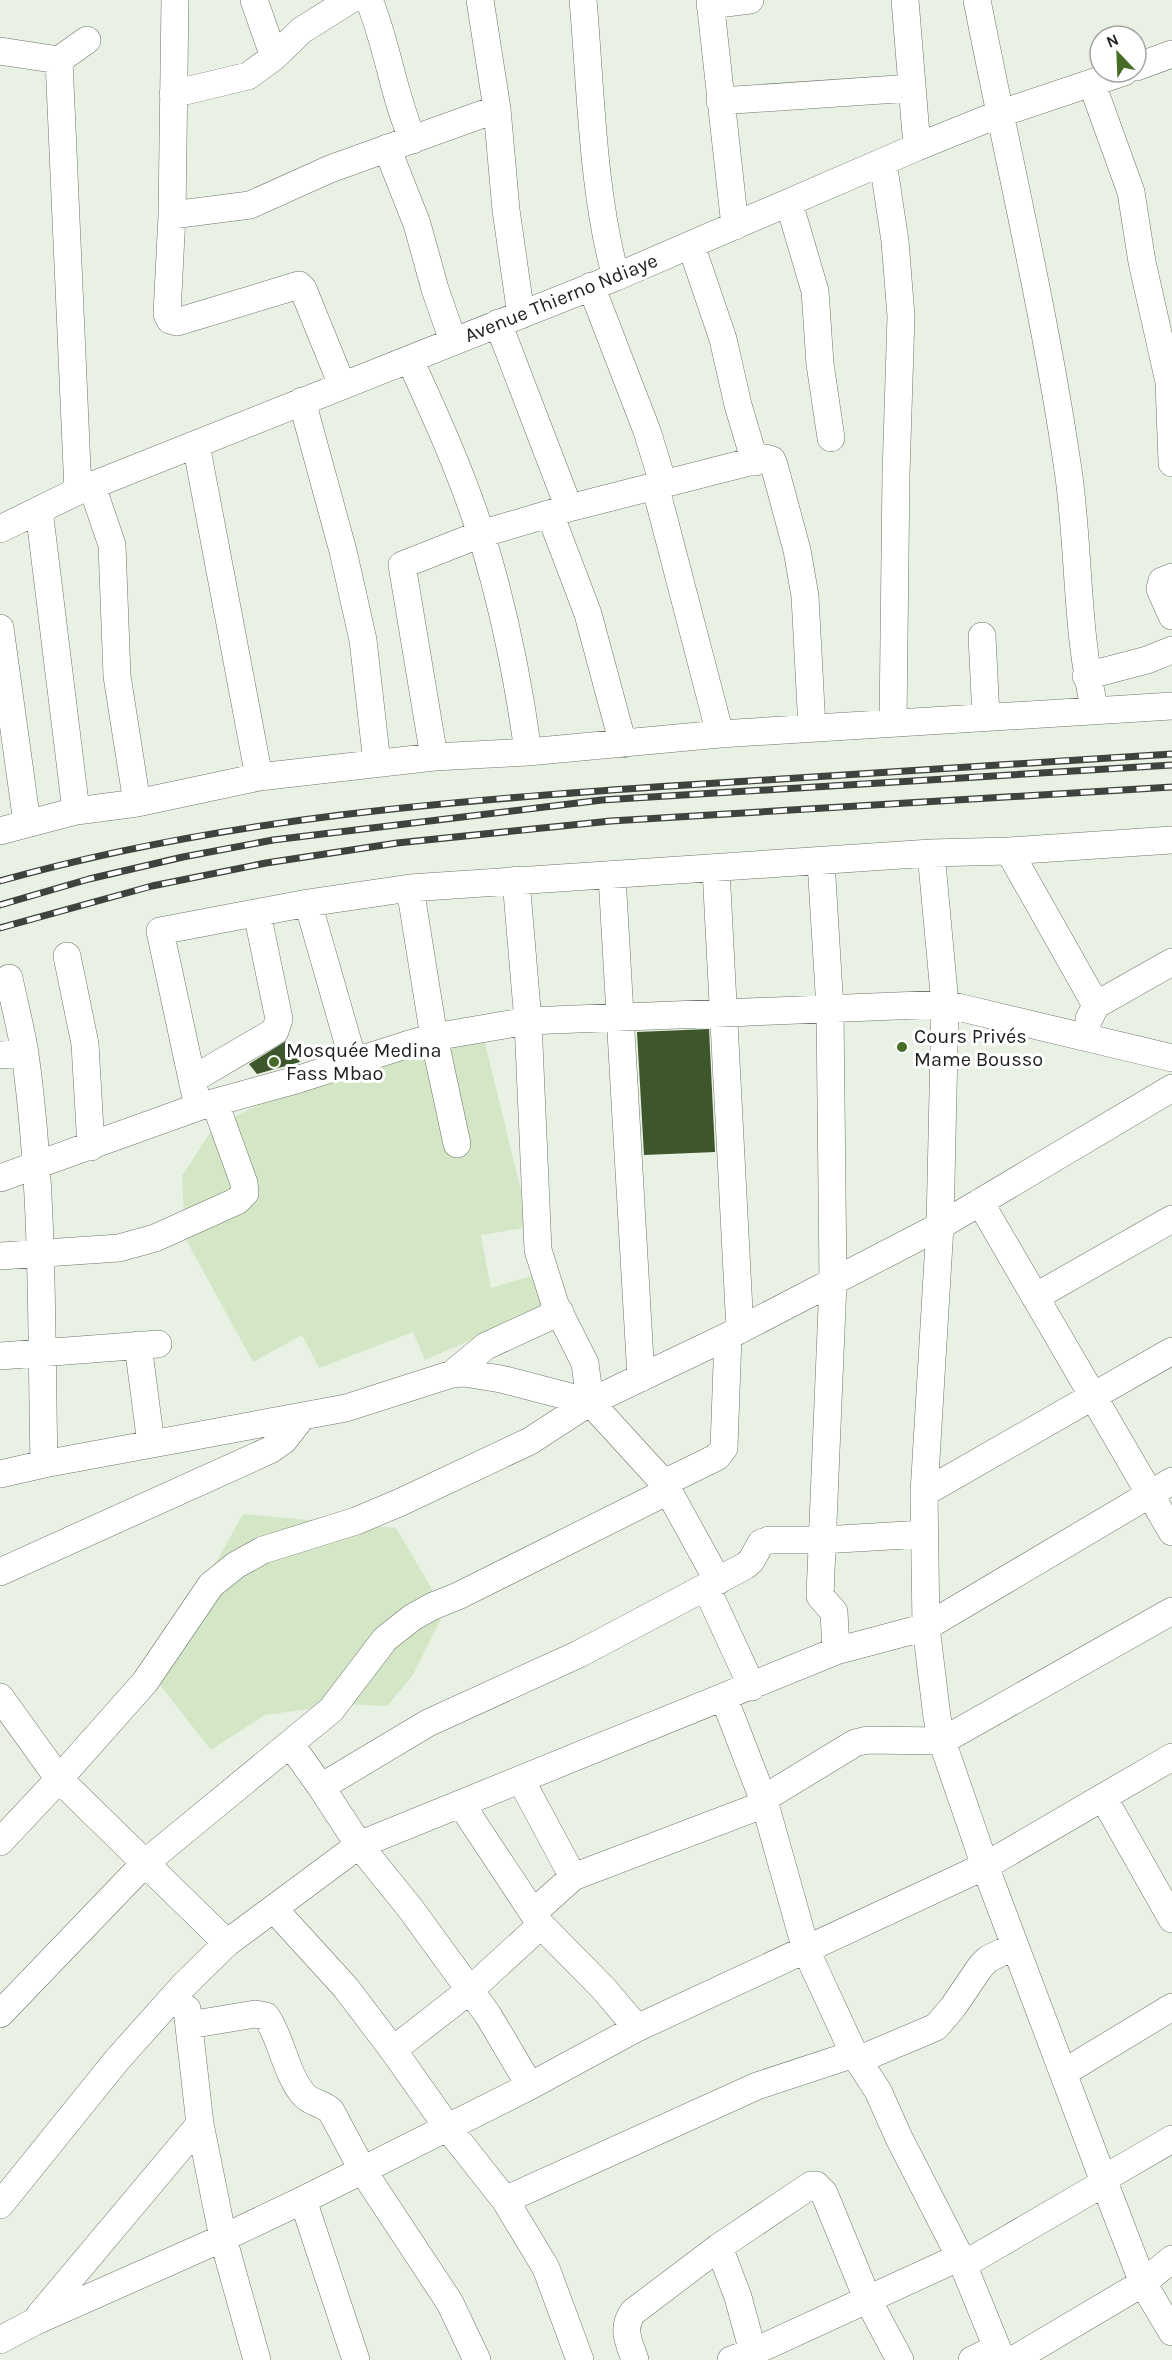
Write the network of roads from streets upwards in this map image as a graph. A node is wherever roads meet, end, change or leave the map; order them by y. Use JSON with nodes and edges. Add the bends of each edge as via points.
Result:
{"nodes":[{"id":1,"x":175,"y":0,"type":"edge"},
{"id":2,"x":254,"y":0,"type":"edge"},
{"id":3,"x":350,"y":0,"type":"edge"},
{"id":4,"x":369,"y":0,"type":"edge"},
{"id":5,"x":480,"y":0,"type":"edge"},
{"id":6,"x":583,"y":0,"type":"edge"},
{"id":7,"x":750,"y":0,"type":"edge"},
{"id":8,"x":905,"y":0,"type":"edge"},
{"id":9,"x":978,"y":0,"type":"edge"},
{"id":10,"x":710,"y":2,"type":"edge"},
{"id":11,"x":87,"y":40,"type":"dead end"},
{"id":12,"x":0,"y":51,"type":"edge"},
{"id":13,"x":1172,"y":54,"type":"edge"},
{"id":14,"x":274,"y":57,"type":"junction"},
{"id":15,"x":59,"y":60,"type":"junction"},
{"id":16,"x":1148,"y":63,"type":"edge"},
{"id":17,"x":1092,"y":84,"type":"joint"},
{"id":18,"x":912,"y":88,"type":"junction"},
{"id":19,"x":173,"y":94,"type":"junction"},
{"id":20,"x":720,"y":101,"type":"junction"},
{"id":21,"x":497,"y":109,"type":"junction"},
{"id":22,"x":999,"y":114,"type":"junction"},
{"id":23,"x":414,"y":140,"type":"junction"},
{"id":24,"x":917,"y":147,"type":"junction"},
{"id":25,"x":387,"y":148,"type":"junction"},
{"id":26,"x":883,"y":162,"type":"junction"},
{"id":27,"x":789,"y":203,"type":"junction"},
{"id":28,"x":172,"y":215,"type":"junction"},
{"id":29,"x":735,"y":226,"type":"junction"},
{"id":30,"x":691,"y":245,"type":"junction"},
{"id":31,"x":616,"y":277,"type":"junction"},
{"id":32,"x":591,"y":286,"type":"junction"},
{"id":33,"x":1161,"y":299,"type":"edge"},
{"id":34,"x":510,"y":319,"type":"junction"},
{"id":35,"x":453,"y":341,"type":"junction"},
{"id":36,"x":410,"y":360,"type":"junction"},
{"id":37,"x":342,"y":385,"type":"junction"},
{"id":38,"x":302,"y":401,"type":"junction"},
{"id":39,"x":831,"y":438,"type":"dead end"},
{"id":40,"x":196,"y":444,"type":"junction"},
{"id":41,"x":755,"y":462,"type":"junction"},
{"id":42,"x":1172,"y":463,"type":"edge"},
{"id":43,"x":659,"y":484,"type":"junction"},
{"id":44,"x":85,"y":489,"type":"junction"},
{"id":45,"x":39,"y":510,"type":"junction"},
{"id":46,"x":560,"y":511,"type":"junction"},
{"id":47,"x":0,"y":529,"type":"edge"},
{"id":48,"x":481,"y":534,"type":"junction"},
{"id":49,"x":1172,"y":577,"type":"edge"},
{"id":50,"x":1172,"y":616,"type":"edge"},
{"id":51,"x":0,"y":628,"type":"edge"},
{"id":52,"x":982,"y":636,"type":"dead end"},
{"id":53,"x":1172,"y":650,"type":"edge"},
{"id":54,"x":1086,"y":676,"type":"junction"},
{"id":55,"x":1172,"y":706,"type":"edge"},
{"id":56,"x":1095,"y":710,"type":"junction"},
{"id":57,"x":986,"y":717,"type":"junction"},
{"id":58,"x":7,"y":719,"type":"edge"},
{"id":59,"x":893,"y":722,"type":"junction"},
{"id":60,"x":812,"y":728,"type":"junction"},
{"id":61,"x":720,"y":734,"type":"junction"},
{"id":62,"x":623,"y":744,"type":"junction"},
{"id":63,"x":528,"y":752,"type":"junction"},
{"id":64,"x":434,"y":757,"type":"junction"},
{"id":65,"x":377,"y":763,"type":"junction"},
{"id":66,"x":259,"y":777,"type":"junction"},
{"id":67,"x":136,"y":803,"type":"junction"},
{"id":68,"x":76,"y":811,"type":"junction"},
{"id":69,"x":27,"y":823,"type":"junction"},
{"id":70,"x":0,"y":831,"type":"edge"},
{"id":71,"x":1172,"y":840,"type":"edge"},
{"id":72,"x":1009,"y":851,"type":"junction"},
{"id":73,"x":931,"y":853,"type":"junction"},
{"id":74,"x":821,"y":862,"type":"junction"},
{"id":75,"x":716,"y":869,"type":"junction"},
{"id":76,"x":612,"y":876,"type":"junction"},
{"id":77,"x":516,"y":880,"type":"junction"},
{"id":78,"x":410,"y":888,"type":"junction"},
{"id":79,"x":308,"y":903,"type":"junction"},
{"id":80,"x":257,"y":913,"type":"junction"},
{"id":81,"x":67,"y":956,"type":"dead end"},
{"id":82,"x":1172,"y":962,"type":"edge"},
{"id":83,"x":9,"y":978,"type":"dead end"},
{"id":84,"x":945,"y":1004,"type":"junction"},
{"id":85,"x":1096,"y":1005,"type":"junction"},
{"id":86,"x":830,"y":1009,"type":"junction"},
{"id":87,"x":723,"y":1013,"type":"junction"},
{"id":88,"x":621,"y":1016,"type":"junction"},
{"id":89,"x":528,"y":1021,"type":"junction"},
{"id":90,"x":1080,"y":1036,"type":"junction"},
{"id":91,"x":434,"y":1037,"type":"junction"},
{"id":92,"x":12,"y":1054,"type":"edge"},
{"id":93,"x":1172,"y":1058,"type":"edge"},
{"id":94,"x":353,"y":1060,"type":"junction"},
{"id":95,"x":193,"y":1079,"type":"junction"},
{"id":96,"x":1172,"y":1088,"type":"edge"},
{"id":97,"x":207,"y":1105,"type":"junction"},
{"id":98,"x":457,"y":1144,"type":"dead end"},
{"id":99,"x":91,"y":1147,"type":"junction"},
{"id":100,"x":36,"y":1166,"type":"junction"},
{"id":101,"x":0,"y":1178,"type":"edge"},
{"id":102,"x":980,"y":1202,"type":"junction"},
{"id":103,"x":1172,"y":1220,"type":"edge"},
{"id":104,"x":940,"y":1226,"type":"junction"},
{"id":105,"x":40,"y":1253,"type":"junction"},
{"id":106,"x":0,"y":1256,"type":"edge"},
{"id":107,"x":833,"y":1282,"type":"junction"},
{"id":108,"x":1035,"y":1297,"type":"junction"},
{"id":109,"x":560,"y":1312,"type":"junction"},
{"id":110,"x":734,"y":1333,"type":"junction"},
{"id":111,"x":1172,"y":1351,"type":"edge"},
{"id":112,"x":42,"y":1353,"type":"junction"},
{"id":113,"x":0,"y":1356,"type":"edge"},
{"id":114,"x":452,"y":1374,"type":"junction"},
{"id":115,"x":641,"y":1378,"type":"junction"},
{"id":116,"x":1093,"y":1396,"type":"junction"},
{"id":117,"x":590,"y":1402,"type":"junction"},
{"id":118,"x":302,"y":1417,"type":"junction"},
{"id":119,"x":151,"y":1444,"type":"junction"},
{"id":120,"x":44,"y":1464,"type":"junction"},
{"id":121,"x":0,"y":1474,"type":"edge"},
{"id":122,"x":666,"y":1487,"type":"junction"},
{"id":123,"x":1161,"y":1487,"type":"edge"},
{"id":124,"x":924,"y":1493,"type":"junction"},
{"id":125,"x":1172,"y":1532,"type":"edge"},
{"id":126,"x":924,"y":1533,"type":"junction"},
{"id":127,"x":822,"y":1540,"type":"junction"},
{"id":128,"x":0,"y":1572,"type":"edge"},
{"id":129,"x":712,"y":1584,"type":"junction"},
{"id":130,"x":1172,"y":1611,"type":"edge"},
{"id":131,"x":926,"y":1627,"type":"junction"},
{"id":132,"x":837,"y":1651,"type":"junction"},
{"id":133,"x":752,"y":1687,"type":"junction"},
{"id":134,"x":0,"y":1697,"type":"edge"},
{"id":135,"x":724,"y":1698,"type":"junction"},
{"id":136,"x":942,"y":1742,"type":"junction"},
{"id":137,"x":291,"y":1745,"type":"junction"},
{"id":138,"x":1172,"y":1756,"type":"edge"},
{"id":139,"x":59,"y":1779,"type":"junction"},
{"id":140,"x":520,"y":1780,"type":"junction"},
{"id":141,"x":321,"y":1787,"type":"junction"},
{"id":142,"x":1102,"y":1797,"type":"junction"},
{"id":143,"x":764,"y":1801,"type":"junction"},
{"id":144,"x":461,"y":1804,"type":"junction"},
{"id":145,"x":0,"y":1842,"type":"edge"},
{"id":146,"x":360,"y":1845,"type":"junction"},
{"id":147,"x":145,"y":1863,"type":"junction"},
{"id":148,"x":986,"y":1866,"type":"junction"},
{"id":149,"x":573,"y":1877,"type":"junction"},
{"id":150,"x":274,"y":1909,"type":"junction"},
{"id":151,"x":1171,"y":1914,"type":"edge"},
{"id":152,"x":537,"y":1919,"type":"junction"},
{"id":153,"x":227,"y":1942,"type":"junction"},
{"id":154,"x":1015,"y":1946,"type":"junction"},
{"id":155,"x":806,"y":1950,"type":"junction"},
{"id":156,"x":184,"y":1985,"type":"junction"},
{"id":157,"x":470,"y":1990,"type":"junction"},
{"id":158,"x":1172,"y":2007,"type":"edge"},
{"id":159,"x":0,"y":2014,"type":"edge"},
{"id":160,"x":189,"y":2025,"type":"junction"},
{"id":161,"x":637,"y":2028,"type":"junction"},
{"id":162,"x":393,"y":2050,"type":"junction"},
{"id":163,"x":856,"y":2057,"type":"junction"},
{"id":164,"x":1063,"y":2073,"type":"junction"},
{"id":165,"x":530,"y":2086,"type":"junction"},
{"id":166,"x":200,"y":2124,"type":"junction"},
{"id":167,"x":448,"y":2128,"type":"junction"},
{"id":168,"x":1172,"y":2139,"type":"edge"},
{"id":169,"x":363,"y":2170,"type":"junction"},
{"id":170,"x":1104,"y":2181,"type":"junction"},
{"id":171,"x":303,"y":2200,"type":"junction"},
{"id":172,"x":505,"y":2200,"type":"junction"},
{"id":173,"x":0,"y":2205,"type":"edge"},
{"id":174,"x":223,"y":2238,"type":"junction"},
{"id":175,"x":719,"y":2247,"type":"junction"},
{"id":176,"x":1172,"y":2259,"type":"edge"},
{"id":177,"x":961,"y":2261,"type":"junction"},
{"id":178,"x":1143,"y":2283,"type":"junction"},
{"id":179,"x":867,"y":2298,"type":"junction"},
{"id":180,"x":11,"y":2328,"type":"edge"},
{"id":181,"x":1172,"y":2332,"type":"edge"},
{"id":182,"x":743,"y":2357,"type":"edge"},
{"id":183,"x":996,"y":2357,"type":"edge"},
{"id":184,"x":258,"y":2360,"type":"edge"},
{"id":185,"x":357,"y":2360,"type":"edge"},
{"id":186,"x":477,"y":2360,"type":"edge"},
{"id":187,"x":580,"y":2360,"type":"edge"},
{"id":188,"x":635,"y":2360,"type":"edge"},
{"id":189,"x":900,"y":2360,"type":"edge"}],
"edges":[{"from":1,"to":19,"type":"street"},
{"from":2,"to":14,"type":"street"},
{"from":3,"to":14,"type":"street","via":[[302,30]]},
{"from":4,"to":23,"type":"street","via":[[402,116]]},
{"from":5,"to":21,"type":"street"},
{"from":6,"to":31,"type":"street","via":[[605,239]]},
{"from":7,"to":10,"type":"street"},
{"from":8,"to":18,"type":"street"},
{"from":9,"to":22,"type":"street"},
{"from":10,"to":20,"type":"street"},
{"from":11,"to":15,"type":"street"},
{"from":12,"to":15,"type":"street"},
{"from":13,"to":16,"type":"street"},
{"from":14,"to":19,"type":"street","via":[[248,76]]},
{"from":15,"to":44,"type":"street"},
{"from":17,"to":22,"type":"street","name":"Avenue Thierno Ndiaye"},
{"from":17,"to":33,"type":"street","via":[[1131,192]]},
{"from":18,"to":20,"type":"street"},
{"from":18,"to":24,"type":"street"},
{"from":19,"to":28,"type":"street"},
{"from":20,"to":29,"type":"street"},
{"from":21,"to":23,"type":"street"},
{"from":21,"to":34,"type":"street"},
{"from":22,"to":24,"type":"street","name":"Avenue Thierno Ndiaye"},
{"from":22,"to":54,"type":"street","via":[[1067,460]]},
{"from":23,"to":25,"type":"street"},
{"from":24,"to":26,"type":"street","name":"Avenue Thierno Ndiaye"},
{"from":25,"to":28,"type":"street","via":[[250,205]]},
{"from":25,"to":35,"type":"street","via":[[417,224]]},
{"from":26,"to":27,"type":"street","name":"Avenue Thierno Ndiaye"},
{"from":26,"to":59,"type":"street","via":[[901,316]]},
{"from":27,"to":29,"type":"street","name":"Avenue Thierno Ndiaye"},
{"from":27,"to":39,"type":"street","via":[[815,291]]},
{"from":28,"to":37,"type":"street","via":[[167,314],[170,320],[184,321],[299,285]]},
{"from":29,"to":30,"type":"street","name":"Avenue Thierno Ndiaye"},
{"from":30,"to":31,"type":"street","name":"Avenue Thierno Ndiaye"},
{"from":30,"to":41,"type":"street","via":[[723,339]]},
{"from":31,"to":32,"type":"street","name":"Avenue Thierno Ndiaye"},
{"from":32,"to":34,"type":"street","name":"Avenue Thierno Ndiaye"},
{"from":32,"to":43,"type":"street","via":[[647,431]]},
{"from":33,"to":42,"type":"street"},
{"from":34,"to":35,"type":"street","name":"Avenue Thierno Ndiaye"},
{"from":34,"to":46,"type":"street"},
{"from":35,"to":36,"type":"street","name":"Avenue Thierno Ndiaye"},
{"from":36,"to":37,"type":"street","name":"Avenue Thierno Ndiaye"},
{"from":36,"to":48,"type":"street","via":[[444,435]]},
{"from":37,"to":38,"type":"street","name":"Avenue Thierno Ndiaye"},
{"from":38,"to":40,"type":"street","name":"Avenue Thierno Ndiaye"},
{"from":38,"to":65,"type":"street","via":[[363,640]]},
{"from":40,"to":44,"type":"street","name":"Avenue Thierno Ndiaye"},
{"from":40,"to":66,"type":"street"},
{"from":41,"to":43,"type":"street"},
{"from":41,"to":60,"type":"street","via":[[772,460],[797,550],[805,596]]},
{"from":43,"to":46,"type":"street"},
{"from":43,"to":61,"type":"street"},
{"from":44,"to":45,"type":"street","name":"Avenue Thierno Ndiaye"},
{"from":44,"to":67,"type":"street","via":[[111,545],[117,676]]},
{"from":45,"to":47,"type":"street","name":"Avenue Thierno Ndiaye"},
{"from":45,"to":68,"type":"street"},
{"from":46,"to":48,"type":"street"},
{"from":46,"to":62,"type":"street"},
{"from":48,"to":63,"type":"street","via":[[517,673]]},
{"from":48,"to":64,"type":"street","via":[[402,565]]},
{"from":49,"to":50,"type":"street","via":[[1162,582],[1160,589]]},
{"from":51,"to":58,"type":"street"},
{"from":52,"to":57,"type":"street"},
{"from":53,"to":54,"type":"street"},
{"from":54,"to":56,"type":"street"},
{"from":55,"to":56,"type":"street"},
{"from":56,"to":57,"type":"street"},
{"from":57,"to":59,"type":"street"},
{"from":58,"to":69,"type":"street"},
{"from":59,"to":60,"type":"street"},
{"from":60,"to":61,"type":"street"},
{"from":61,"to":62,"type":"street"},
{"from":62,"to":63,"type":"street"},
{"from":63,"to":64,"type":"street"},
{"from":64,"to":65,"type":"street"},
{"from":65,"to":66,"type":"street"},
{"from":66,"to":67,"type":"street"},
{"from":67,"to":68,"type":"street"},
{"from":68,"to":69,"type":"street"},
{"from":69,"to":70,"type":"street"},
{"from":71,"to":72,"type":"street"},
{"from":72,"to":73,"type":"street"},
{"from":72,"to":85,"type":"street"},
{"from":73,"to":74,"type":"street"},
{"from":73,"to":84,"type":"street"},
{"from":74,"to":75,"type":"street"},
{"from":74,"to":86,"type":"street"},
{"from":75,"to":76,"type":"street"},
{"from":75,"to":87,"type":"street"},
{"from":76,"to":77,"type":"street"},
{"from":76,"to":88,"type":"street"},
{"from":77,"to":78,"type":"street"},
{"from":77,"to":89,"type":"street"},
{"from":78,"to":79,"type":"street"},
{"from":78,"to":91,"type":"street"},
{"from":79,"to":80,"type":"street"},
{"from":79,"to":94,"type":"street"},
{"from":80,"to":95,"type":"street","via":[[278,1025],[270,1034]]},
{"from":80,"to":95,"type":"street","via":[[160,931]]},
{"from":81,"to":99,"type":"street","via":[[85,1044]]},
{"from":82,"to":85,"type":"street"},
{"from":83,"to":92,"type":"street"},
{"from":84,"to":86,"type":"street"},
{"from":84,"to":90,"type":"street"},
{"from":84,"to":104,"type":"street"},
{"from":85,"to":90,"type":"street"},
{"from":86,"to":87,"type":"street"},
{"from":86,"to":107,"type":"street"},
{"from":87,"to":88,"type":"street"},
{"from":87,"to":110,"type":"street"},
{"from":88,"to":89,"type":"street"},
{"from":88,"to":115,"type":"street"},
{"from":89,"to":91,"type":"street"},
{"from":89,"to":109,"type":"street","via":[[538,1250]]},
{"from":90,"to":93,"type":"street"},
{"from":91,"to":94,"type":"street"},
{"from":91,"to":98,"type":"street"},
{"from":92,"to":100,"type":"street"},
{"from":94,"to":97,"type":"street"},
{"from":95,"to":97,"type":"street"},
{"from":96,"to":102,"type":"street"},
{"from":97,"to":99,"type":"street"},
{"from":97,"to":105,"type":"street","via":[[244,1183],[244,1193],[237,1201],[135,1244]]},
{"from":99,"to":100,"type":"street"},
{"from":100,"to":101,"type":"street"},
{"from":100,"to":105,"type":"street"},
{"from":102,"to":104,"type":"street"},
{"from":102,"to":108,"type":"street"},
{"from":103,"to":108,"type":"street"},
{"from":104,"to":107,"type":"street"},
{"from":104,"to":124,"type":"street"},
{"from":105,"to":106,"type":"street"},
{"from":105,"to":112,"type":"street"},
{"from":107,"to":110,"type":"street"},
{"from":107,"to":127,"type":"street"},
{"from":108,"to":116,"type":"street"},
{"from":109,"to":114,"type":"street","via":[[486,1346]]},
{"from":109,"to":117,"type":"street","via":[[585,1363]]},
{"from":110,"to":115,"type":"street"},
{"from":110,"to":122,"type":"street","via":[[724,1449]]},
{"from":111,"to":116,"type":"street"},
{"from":112,"to":113,"type":"street"},
{"from":112,"to":119,"type":"street","via":[[148,1345]]},
{"from":112,"to":120,"type":"street"},
{"from":114,"to":117,"type":"street","via":[[501,1379]]},
{"from":114,"to":118,"type":"street","via":[[346,1408]]},
{"from":115,"to":117,"type":"street"},
{"from":116,"to":123,"type":"street"},
{"from":116,"to":124,"type":"street"},
{"from":117,"to":122,"type":"street"},
{"from":117,"to":139,"type":"street","via":[[530,1441],[401,1502],[356,1521],[263,1550],[236,1564],[211,1586],[145,1682]]},
{"from":118,"to":119,"type":"street"},
{"from":118,"to":128,"type":"street","via":[[284,1440],[270,1450]]},
{"from":119,"to":120,"type":"street"},
{"from":120,"to":121,"type":"street"},
{"from":122,"to":129,"type":"street"},
{"from":122,"to":137,"type":"street","via":[[413,1617],[385,1639],[331,1710]]},
{"from":123,"to":125,"type":"street"},
{"from":123,"to":131,"type":"street"},
{"from":124,"to":126,"type":"street"},
{"from":126,"to":127,"type":"street"},
{"from":126,"to":131,"type":"street"},
{"from":127,"to":129,"type":"street","via":[[769,1540],[757,1547],[745,1566]]},
{"from":127,"to":132,"type":"street","via":[[820,1596],[834,1612]]},
{"from":129,"to":133,"type":"street"},
{"from":129,"to":141,"type":"street","via":[[579,1654],[428,1723]]},
{"from":130,"to":136,"type":"street"},
{"from":131,"to":132,"type":"street"},
{"from":131,"to":136,"type":"street"},
{"from":132,"to":133,"type":"street"},
{"from":133,"to":135,"type":"street"},
{"from":134,"to":139,"type":"street"},
{"from":135,"to":140,"type":"street"},
{"from":135,"to":143,"type":"street"},
{"from":136,"to":143,"type":"street","via":[[855,1743]]},
{"from":136,"to":148,"type":"street"},
{"from":137,"to":141,"type":"street"},
{"from":137,"to":147,"type":"street"},
{"from":138,"to":142,"type":"street"},
{"from":139,"to":145,"type":"street"},
{"from":139,"to":147,"type":"street"},
{"from":140,"to":144,"type":"street"},
{"from":140,"to":149,"type":"street"},
{"from":141,"to":146,"type":"street"},
{"from":142,"to":148,"type":"street"},
{"from":142,"to":151,"type":"street"},
{"from":143,"to":149,"type":"street"},
{"from":143,"to":155,"type":"street"},
{"from":144,"to":146,"type":"street"},
{"from":144,"to":152,"type":"street"},
{"from":146,"to":150,"type":"street"},
{"from":146,"to":157,"type":"street"},
{"from":147,"to":153,"type":"street"},
{"from":147,"to":159,"type":"street"},
{"from":148,"to":154,"type":"street"},
{"from":148,"to":155,"type":"street"},
{"from":149,"to":152,"type":"street"},
{"from":150,"to":153,"type":"street"},
{"from":150,"to":162,"type":"street","via":[[338,1980]]},
{"from":152,"to":157,"type":"street"},
{"from":152,"to":161,"type":"street"},
{"from":153,"to":156,"type":"street"},
{"from":154,"to":163,"type":"street","via":[[981,1966],[936,2028]]},
{"from":154,"to":164,"type":"street"},
{"from":155,"to":161,"type":"street"},
{"from":155,"to":163,"type":"street"},
{"from":156,"to":160,"type":"street"},
{"from":156,"to":173,"type":"street","via":[[117,2060]]},
{"from":157,"to":162,"type":"street"},
{"from":157,"to":165,"type":"street"},
{"from":158,"to":164,"type":"street"},
{"from":160,"to":166,"type":"street"},
{"from":160,"to":169,"type":"street","via":[[255,2014],[266,2016],[304,2096],[331,2111]]},
{"from":161,"to":165,"type":"street"},
{"from":162,"to":167,"type":"street"},
{"from":163,"to":172,"type":"street","via":[[757,2086]]},
{"from":163,"to":177,"type":"street","via":[[878,2091]]},
{"from":164,"to":170,"type":"street"},
{"from":165,"to":167,"type":"street"},
{"from":166,"to":174,"type":"street"},
{"from":166,"to":180,"type":"street"},
{"from":167,"to":169,"type":"street"},
{"from":167,"to":172,"type":"street"},
{"from":168,"to":170,"type":"street"},
{"from":169,"to":171,"type":"street"},
{"from":169,"to":186,"type":"street","via":[[450,2303]]},
{"from":170,"to":177,"type":"street"},
{"from":170,"to":178,"type":"street"},
{"from":171,"to":174,"type":"street"},
{"from":171,"to":185,"type":"street"},
{"from":172,"to":187,"type":"street","via":[[546,2268]]},
{"from":174,"to":180,"type":"street"},
{"from":174,"to":184,"type":"street"},
{"from":175,"to":179,"type":"street","via":[[816,2185],[824,2193]]},
{"from":175,"to":182,"type":"street","via":[[738,2297]]},
{"from":175,"to":188,"type":"street","via":[[633,2312],[626,2333]]},
{"from":176,"to":178,"type":"street"},
{"from":177,"to":179,"type":"street"},
{"from":177,"to":183,"type":"street"},
{"from":178,"to":181,"type":"street"},
{"from":178,"to":183,"type":"street"},
{"from":179,"to":182,"type":"street"},
{"from":179,"to":189,"type":"street"}]}
